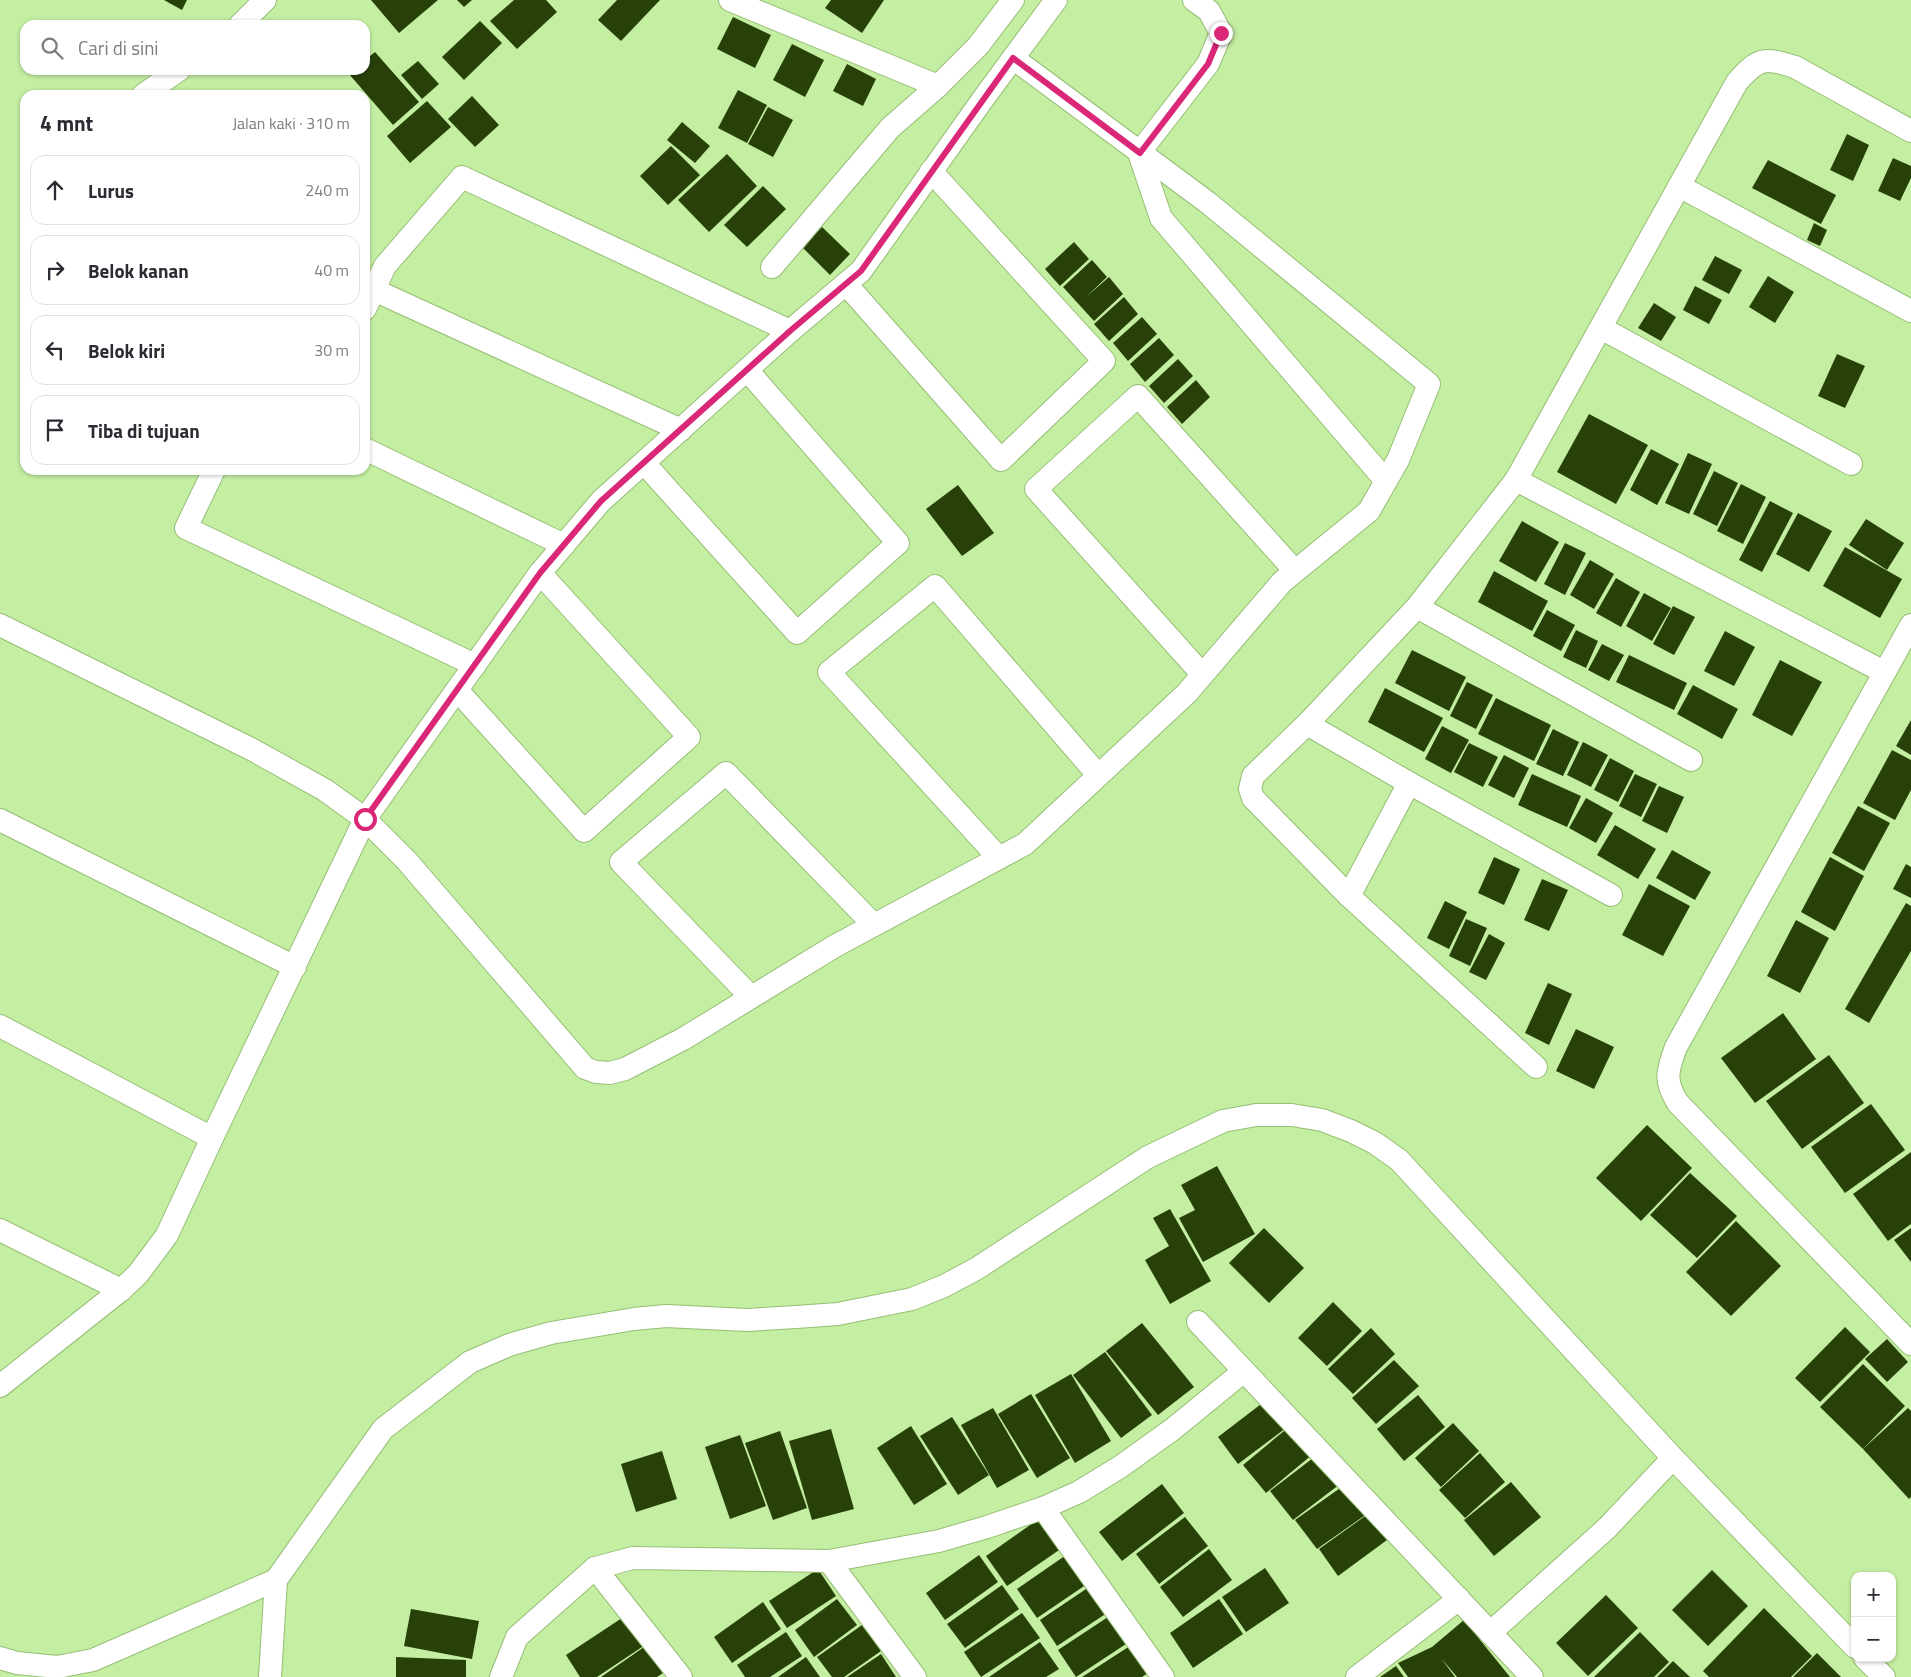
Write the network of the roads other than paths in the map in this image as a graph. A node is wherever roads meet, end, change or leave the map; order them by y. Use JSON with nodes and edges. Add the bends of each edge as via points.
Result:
{"nodes":[{"id":1,"x":265,"y":0,"type":"edge"},
{"id":2,"x":730,"y":0,"type":"edge"},
{"id":3,"x":1013,"y":0,"type":"edge"},
{"id":4,"x":1056,"y":0,"type":"edge"},
{"id":5,"x":1194,"y":0,"type":"edge"},
{"id":6,"x":245,"y":20,"type":"edge"},
{"id":7,"x":1013,"y":58,"type":"junction"},
{"id":8,"x":172,"y":75,"type":"edge"},
{"id":9,"x":938,"y":86,"type":"junction"},
{"id":10,"x":150,"y":90,"type":"edge"},
{"id":11,"x":1911,"y":131,"type":"edge"},
{"id":12,"x":1140,"y":153,"type":"junction"},
{"id":13,"x":932,"y":171,"type":"junction"},
{"id":14,"x":1679,"y":186,"type":"junction"},
{"id":15,"x":772,"y":267,"type":"dead end"},
{"id":16,"x":846,"y":284,"type":"junction"},
{"id":17,"x":370,"y":292,"type":"edge"},
{"id":18,"x":370,"y":297,"type":"edge"},
{"id":19,"x":1911,"y":311,"type":"edge"},
{"id":20,"x":1601,"y":328,"type":"junction"},
{"id":21,"x":790,"y":331,"type":"junction"},
{"id":22,"x":747,"y":370,"type":"junction"},
{"id":23,"x":681,"y":430,"type":"junction"},
{"id":24,"x":370,"y":452,"type":"edge"},
{"id":25,"x":644,"y":463,"type":"junction"},
{"id":26,"x":1851,"y":464,"type":"dead end"},
{"id":27,"x":212,"y":475,"type":"edge"},
{"id":28,"x":1516,"y":480,"type":"junction"},
{"id":29,"x":1386,"y":481,"type":"junction"},
{"id":30,"x":564,"y":545,"type":"junction"},
{"id":31,"x":1295,"y":571,"type":"junction"},
{"id":32,"x":540,"y":573,"type":"junction"},
{"id":33,"x":1417,"y":607,"type":"junction"},
{"id":34,"x":0,"y":625,"type":"edge"},
{"id":35,"x":1911,"y":625,"type":"edge"},
{"id":36,"x":475,"y":666,"type":"junction"},
{"id":37,"x":1884,"y":672,"type":"junction"},
{"id":38,"x":1202,"y":674,"type":"junction"},
{"id":39,"x":457,"y":690,"type":"junction"},
{"id":40,"x":1307,"y":724,"type":"junction"},
{"id":41,"x":1691,"y":760,"type":"dead end"},
{"id":42,"x":1098,"y":776,"type":"junction"},
{"id":43,"x":1409,"y":783,"type":"junction"},
{"id":44,"x":365,"y":819,"type":"junction"},
{"id":45,"x":0,"y":820,"type":"edge"},
{"id":46,"x":999,"y":858,"type":"junction"},
{"id":47,"x":1611,"y":895,"type":"dead end"},
{"id":48,"x":1349,"y":896,"type":"junction"},
{"id":49,"x":874,"y":925,"type":"junction"},
{"id":50,"x":295,"y":966,"type":"junction"},
{"id":51,"x":751,"y":997,"type":"junction"},
{"id":52,"x":0,"y":1026,"type":"edge"},
{"id":53,"x":1536,"y":1067,"type":"dead end"},
{"id":54,"x":212,"y":1138,"type":"junction"},
{"id":55,"x":0,"y":1230,"type":"edge"},
{"id":56,"x":121,"y":1290,"type":"junction"},
{"id":57,"x":1198,"y":1322,"type":"dead end"},
{"id":58,"x":1911,"y":1344,"type":"edge"},
{"id":59,"x":1244,"y":1371,"type":"junction"},
{"id":60,"x":0,"y":1386,"type":"edge"},
{"id":61,"x":1673,"y":1458,"type":"junction"},
{"id":62,"x":1043,"y":1508,"type":"junction"},
{"id":63,"x":829,"y":1560,"type":"junction"},
{"id":64,"x":595,"y":1568,"type":"junction"},
{"id":65,"x":276,"y":1580,"type":"junction"},
{"id":66,"x":1458,"y":1599,"type":"junction"},
{"id":67,"x":1490,"y":1633,"type":"junction"},
{"id":68,"x":1851,"y":1643,"type":"edge"},
{"id":69,"x":0,"y":1658,"type":"edge"},
{"id":70,"x":1870,"y":1662,"type":"edge"},
{"id":71,"x":270,"y":1677,"type":"edge"},
{"id":72,"x":501,"y":1677,"type":"edge"},
{"id":73,"x":681,"y":1677,"type":"edge"},
{"id":74,"x":916,"y":1677,"type":"edge"},
{"id":75,"x":1164,"y":1677,"type":"edge"},
{"id":76,"x":1357,"y":1677,"type":"edge"},
{"id":77,"x":1532,"y":1677,"type":"edge"},
{"id":78,"x":1884,"y":1677,"type":"edge"}],
"edges":[{"from":1,"to":6,"type":"street"},
{"from":2,"to":9,"type":"street"},
{"from":3,"to":9,"type":"street","via":[[978,46]]},
{"from":4,"to":7,"type":"street"},
{"from":5,"to":12,"type":"street","via":[[1209,12],[1221,33],[1208,64]]},
{"from":7,"to":12,"type":"street"},
{"from":7,"to":13,"type":"street"},
{"from":8,"to":10,"type":"street"},
{"from":9,"to":15,"type":"street","via":[[890,128]]},
{"from":11,"to":14,"type":"street","via":[[1794,67],[1764,60],[1752,65],[1737,82]]},
{"from":12,"to":29,"type":"street","via":[[1161,218]]},
{"from":12,"to":29,"type":"street","via":[[1207,202],[1429,384]]},
{"from":13,"to":16,"type":"street","via":[[861,271]]},
{"from":13,"to":16,"type":"street","via":[[1104,361],[1001,460]]},
{"from":14,"to":19,"type":"street"},
{"from":14,"to":20,"type":"street"},
{"from":16,"to":21,"type":"street"},
{"from":17,"to":21,"type":"street","via":[[385,266],[462,177]]},
{"from":18,"to":23,"type":"street"},
{"from":20,"to":26,"type":"street"},
{"from":20,"to":28,"type":"street"},
{"from":21,"to":22,"type":"street"},
{"from":22,"to":23,"type":"street"},
{"from":22,"to":25,"type":"street","via":[[898,543],[797,633]]},
{"from":23,"to":25,"type":"street"},
{"from":24,"to":30,"type":"street"},
{"from":25,"to":30,"type":"street","via":[[601,501]]},
{"from":27,"to":36,"type":"street","via":[[186,528]]},
{"from":28,"to":33,"type":"street"},
{"from":28,"to":37,"type":"street"},
{"from":29,"to":31,"type":"street","via":[[1369,511]]},
{"from":30,"to":32,"type":"street"},
{"from":31,"to":38,"type":"street"},
{"from":31,"to":38,"type":"street","via":[[1138,396],[1036,489]]},
{"from":32,"to":36,"type":"street"},
{"from":32,"to":39,"type":"street","via":[[689,737],[584,831]]},
{"from":33,"to":40,"type":"street"},
{"from":33,"to":41,"type":"street"},
{"from":34,"to":44,"type":"street","via":[[253,750],[325,790]]},
{"from":35,"to":37,"type":"street"},
{"from":36,"to":39,"type":"street"},
{"from":37,"to":58,"type":"street","via":[[1676,1047],[1668,1078],[1678,1103]]},
{"from":38,"to":42,"type":"street","via":[[1187,693]]},
{"from":39,"to":44,"type":"street"},
{"from":40,"to":43,"type":"street"},
{"from":40,"to":48,"type":"street","via":[[1253,776],[1250,789],[1253,798]]},
{"from":42,"to":46,"type":"street","via":[[1025,844]]},
{"from":42,"to":46,"type":"street","via":[[935,586],[830,672]]},
{"from":43,"to":47,"type":"street"},
{"from":43,"to":48,"type":"street"},
{"from":44,"to":50,"type":"street"},
{"from":44,"to":51,"type":"street","via":[[407,861],[586,1068],[596,1072],[624,1069],[683,1039]]},
{"from":45,"to":50,"type":"street"},
{"from":46,"to":49,"type":"street"},
{"from":48,"to":53,"type":"street"},
{"from":49,"to":51,"type":"street"},
{"from":49,"to":51,"type":"street","via":[[726,773],[621,862]]},
{"from":50,"to":54,"type":"street"},
{"from":52,"to":54,"type":"street"},
{"from":54,"to":56,"type":"street","via":[[167,1235],[138,1274]]},
{"from":55,"to":56,"type":"street"},
{"from":56,"to":60,"type":"street"},
{"from":57,"to":59,"type":"street"},
{"from":59,"to":62,"type":"street","via":[[1120,1467],[1079,1492]]},
{"from":59,"to":66,"type":"street"},
{"from":61,"to":65,"type":"street","via":[[1399,1160],[1376,1143],[1322,1120],[1292,1115],[1256,1115],[1224,1121],[1148,1157],[976,1268],[944,1286],[912,1298],[838,1314],[747,1320],[666,1316],[634,1319],[551,1333],[509,1345],[470,1362],[383,1429]]},
{"from":61,"to":67,"type":"street","via":[[1608,1528]]},
{"from":61,"to":68,"type":"street"},
{"from":62,"to":63,"type":"street","via":[[939,1541]]},
{"from":62,"to":75,"type":"street"},
{"from":63,"to":64,"type":"street","via":[[633,1558]]},
{"from":63,"to":74,"type":"street"},
{"from":64,"to":72,"type":"street","via":[[517,1637]]},
{"from":64,"to":73,"type":"street"},
{"from":65,"to":69,"type":"street","via":[[93,1660],[57,1667]]},
{"from":65,"to":71,"type":"street"},
{"from":66,"to":67,"type":"street"},
{"from":66,"to":76,"type":"street"},
{"from":67,"to":77,"type":"street"},
{"from":70,"to":78,"type":"street"}]}
